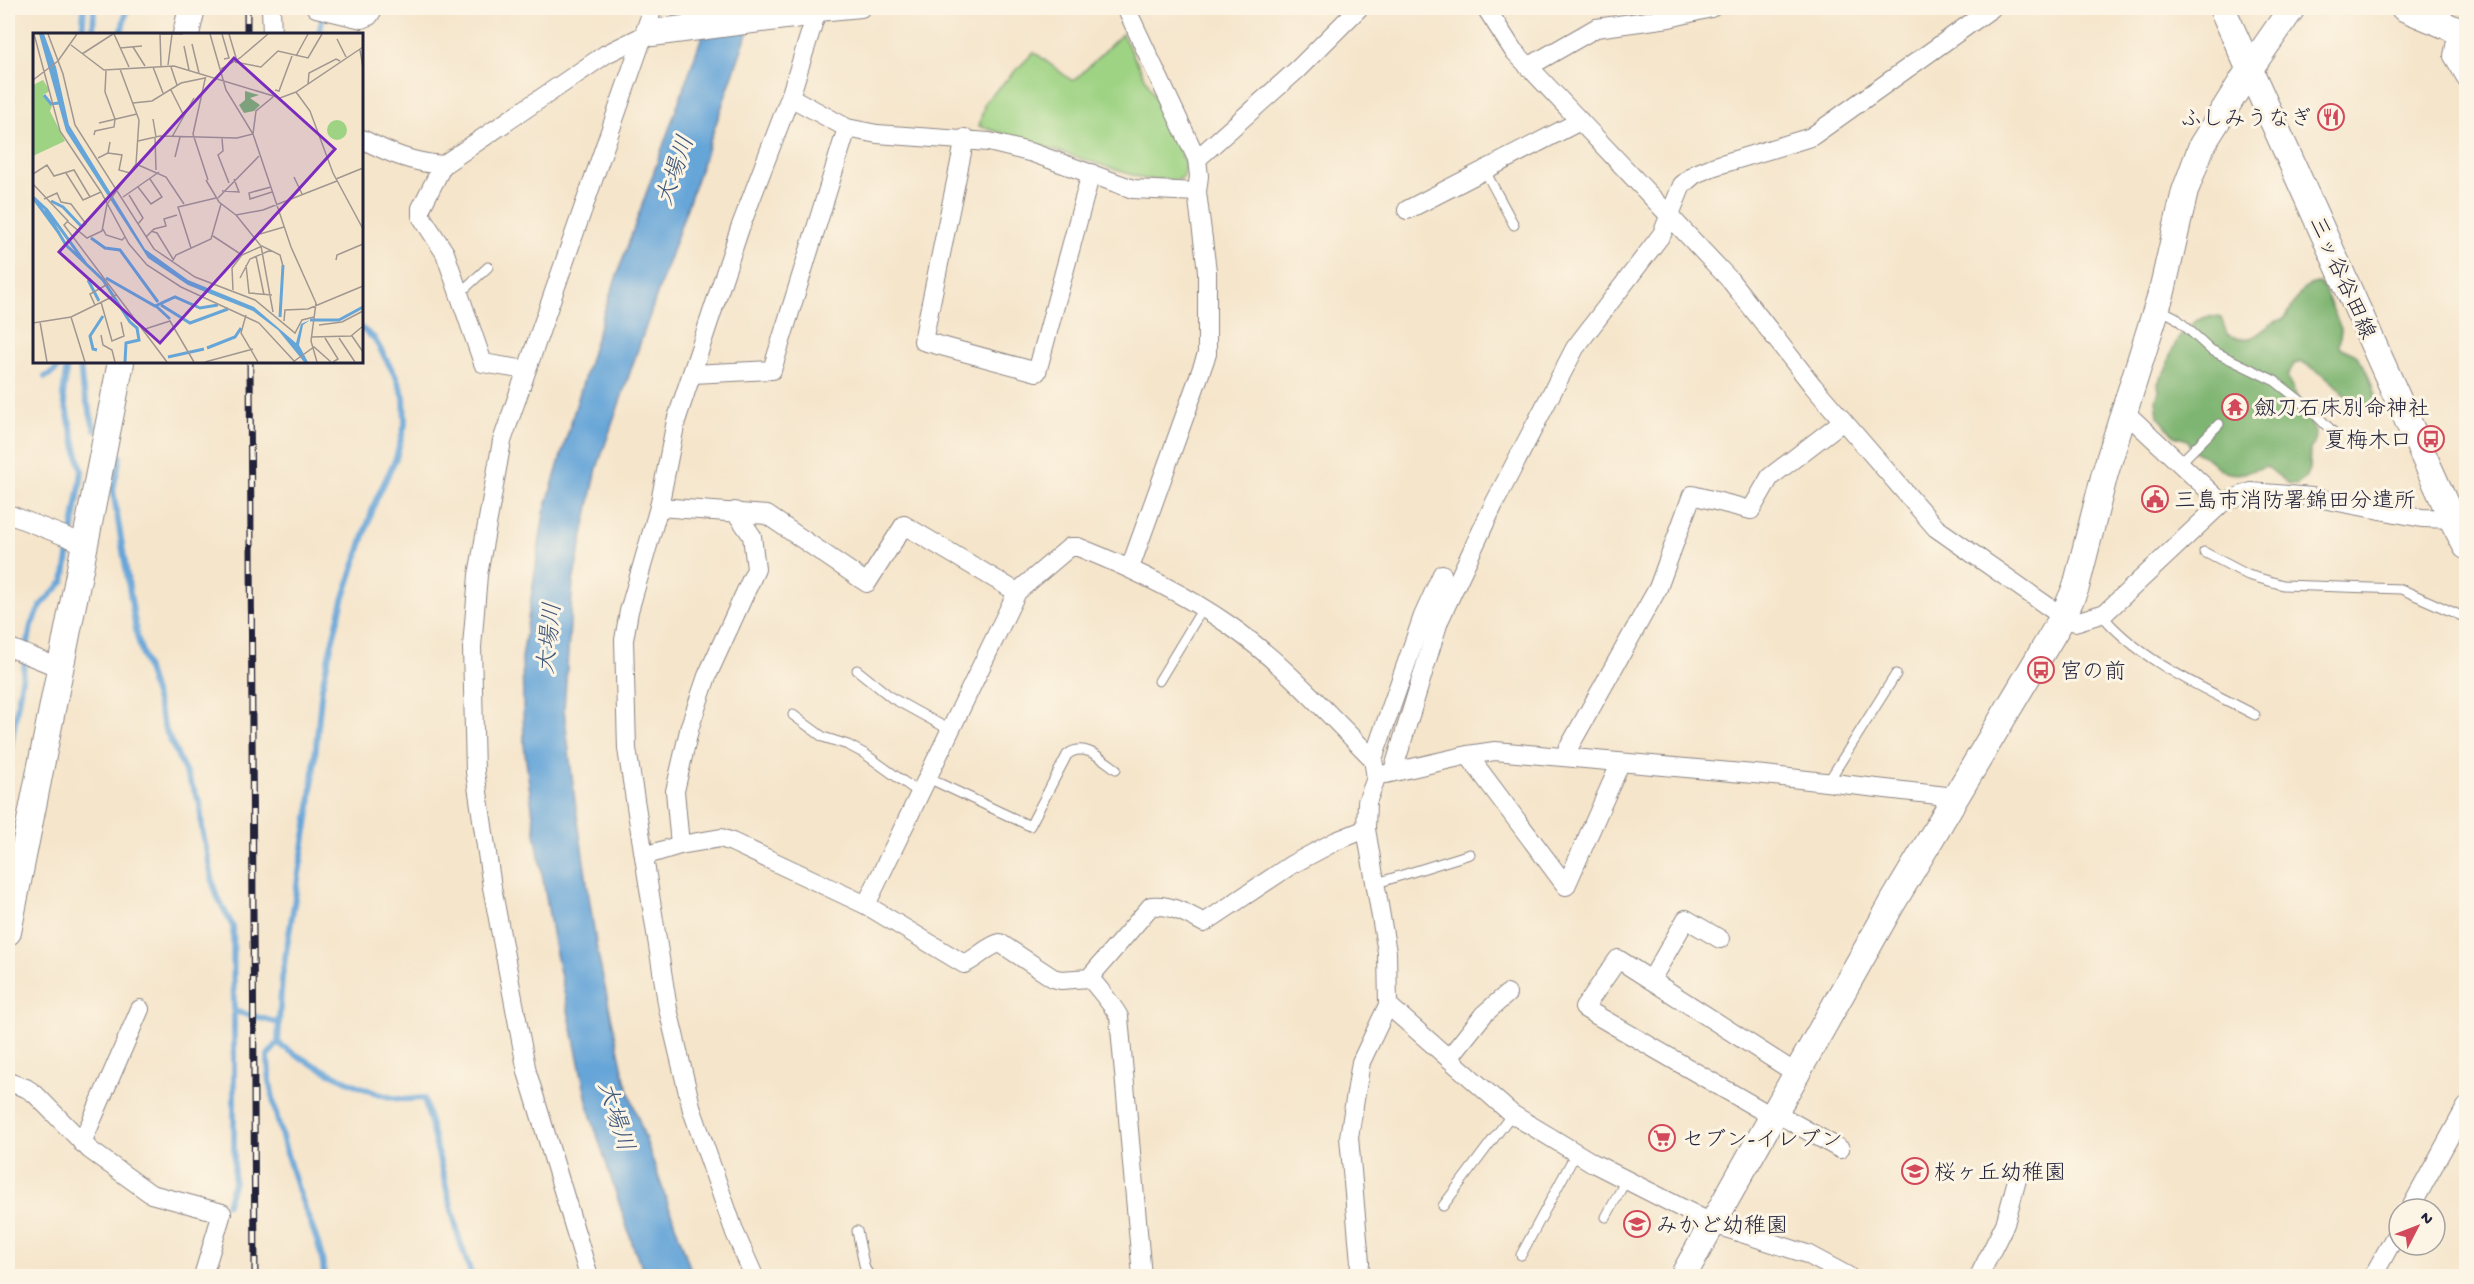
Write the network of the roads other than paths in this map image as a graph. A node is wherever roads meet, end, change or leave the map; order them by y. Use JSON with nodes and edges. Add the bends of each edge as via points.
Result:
{"nodes":[{"id":1,"x":192,"y":8,"type":"edge"},
{"id":2,"x":271,"y":8,"type":"edge"},
{"id":3,"x":316,"y":8,"type":"edge"},
{"id":4,"x":374,"y":8,"type":"edge"},
{"id":5,"x":652,"y":8,"type":"edge"},
{"id":6,"x":861,"y":8,"type":"edge"},
{"id":7,"x":1126,"y":8,"type":"edge"},
{"id":8,"x":1359,"y":8,"type":"edge"},
{"id":9,"x":1486,"y":8,"type":"edge"},
{"id":10,"x":1710,"y":8,"type":"edge"},
{"id":11,"x":1992,"y":8,"type":"edge"},
{"id":12,"x":2222,"y":8,"type":"edge"},
{"id":13,"x":2292,"y":8,"type":"edge"},
{"id":14,"x":2404,"y":8,"type":"edge"},
{"id":15,"x":814,"y":11,"type":"edge"},
{"id":16,"x":2462,"y":32,"type":"edge"},
{"id":17,"x":186,"y":33,"type":"edge"},
{"id":18,"x":272,"y":33,"type":"edge"},
{"id":19,"x":647,"y":33,"type":"junction"},
{"id":20,"x":1528,"y":67,"type":"junction"},
{"id":21,"x":2251,"y":67,"type":"junction"},
{"id":22,"x":2466,"y":78,"type":"edge"},
{"id":23,"x":790,"y":97,"type":"junction"},
{"id":24,"x":1580,"y":121,"type":"junction"},
{"id":25,"x":847,"y":128,"type":"junction"},
{"id":26,"x":965,"y":138,"type":"junction"},
{"id":27,"x":363,"y":139,"type":"edge"},
{"id":28,"x":1197,"y":159,"type":"junction"},
{"id":29,"x":443,"y":165,"type":"junction"},
{"id":30,"x":1484,"y":169,"type":"junction"},
{"id":31,"x":1091,"y":173,"type":"junction"},
{"id":32,"x":1197,"y":192,"type":"junction"},
{"id":33,"x":1407,"y":210,"type":"dead end"},
{"id":34,"x":1670,"y":216,"type":"junction"},
{"id":35,"x":1514,"y":225,"type":"dead end"},
{"id":36,"x":488,"y":267,"type":"dead end"},
{"id":37,"x":460,"y":293,"type":"junction"},
{"id":38,"x":2157,"y":308,"type":"junction"},
{"id":39,"x":121,"y":363,"type":"edge"},
{"id":40,"x":526,"y":370,"type":"junction"},
{"id":41,"x":693,"y":374,"type":"junction"},
{"id":42,"x":2124,"y":411,"type":"junction"},
{"id":43,"x":1843,"y":421,"type":"junction"},
{"id":44,"x":2218,"y":424,"type":"dead end"},
{"id":45,"x":2336,"y":435,"type":"dead end"},
{"id":46,"x":2180,"y":464,"type":"junction"},
{"id":47,"x":2222,"y":503,"type":"junction"},
{"id":48,"x":659,"y":507,"type":"junction"},
{"id":49,"x":735,"y":511,"type":"junction"},
{"id":50,"x":8,"y":514,"type":"edge"},
{"id":51,"x":2452,"y":519,"type":"junction"},
{"id":52,"x":85,"y":544,"type":"junction"},
{"id":53,"x":2466,"y":546,"type":"edge"},
{"id":54,"x":2204,"y":552,"type":"dead end"},
{"id":55,"x":1130,"y":568,"type":"junction"},
{"id":56,"x":1442,"y":574,"type":"dead end"},
{"id":57,"x":1017,"y":592,"type":"junction"},
{"id":58,"x":1203,"y":608,"type":"junction"},
{"id":59,"x":2101,"y":614,"type":"junction"},
{"id":60,"x":2063,"y":616,"type":"junction"},
{"id":61,"x":2466,"y":618,"type":"edge"},
{"id":62,"x":8,"y":647,"type":"edge"},
{"id":63,"x":60,"y":668,"type":"junction"},
{"id":64,"x":857,"y":670,"type":"dead end"},
{"id":65,"x":1896,"y":674,"type":"dead end"},
{"id":66,"x":1159,"y":681,"type":"dead end"},
{"id":67,"x":793,"y":715,"type":"dead end"},
{"id":68,"x":2255,"y":715,"type":"dead end"},
{"id":69,"x":950,"y":730,"type":"junction"},
{"id":70,"x":1468,"y":754,"type":"junction"},
{"id":71,"x":1564,"y":756,"type":"junction"},
{"id":72,"x":1374,"y":759,"type":"junction"},
{"id":73,"x":1620,"y":764,"type":"junction"},
{"id":74,"x":1116,"y":769,"type":"dead end"},
{"id":75,"x":1393,"y":771,"type":"junction"},
{"id":76,"x":1376,"y":778,"type":"junction"},
{"id":77,"x":1828,"y":782,"type":"junction"},
{"id":78,"x":922,"y":785,"type":"junction"},
{"id":79,"x":1954,"y":797,"type":"junction"},
{"id":80,"x":1366,"y":829,"type":"junction"},
{"id":81,"x":680,"y":844,"type":"junction"},
{"id":82,"x":1470,"y":854,"type":"dead end"},
{"id":83,"x":644,"y":856,"type":"junction"},
{"id":84,"x":1377,"y":883,"type":"junction"},
{"id":85,"x":866,"y":905,"type":"junction"},
{"id":86,"x":8,"y":932,"type":"edge"},
{"id":87,"x":1720,"y":939,"type":"dead end"},
{"id":88,"x":1089,"y":978,"type":"junction"},
{"id":89,"x":1651,"y":980,"type":"junction"},
{"id":90,"x":1507,"y":994,"type":"dead end"},
{"id":91,"x":1388,"y":1005,"type":"junction"},
{"id":92,"x":140,"y":1009,"type":"dead end"},
{"id":93,"x":1449,"y":1058,"type":"junction"},
{"id":94,"x":1797,"y":1074,"type":"junction"},
{"id":95,"x":8,"y":1082,"type":"edge"},
{"id":96,"x":2466,"y":1107,"type":"edge"},
{"id":97,"x":1512,"y":1114,"type":"junction"},
{"id":98,"x":1774,"y":1115,"type":"junction"},
{"id":99,"x":82,"y":1143,"type":"junction"},
{"id":100,"x":1840,"y":1149,"type":"dead end"},
{"id":101,"x":1576,"y":1153,"type":"junction"},
{"id":102,"x":2018,"y":1176,"type":"dead end"},
{"id":103,"x":1626,"y":1180,"type":"junction"},
{"id":104,"x":2417,"y":1197,"type":"edge"},
{"id":105,"x":1443,"y":1206,"type":"dead end"},
{"id":106,"x":1606,"y":1217,"type":"dead end"},
{"id":107,"x":1713,"y":1224,"type":"junction"},
{"id":108,"x":857,"y":1231,"type":"dead end"},
{"id":109,"x":2387,"y":1251,"type":"edge"},
{"id":110,"x":1521,"y":1255,"type":"dead end"},
{"id":111,"x":203,"y":1276,"type":"edge"},
{"id":112,"x":589,"y":1276,"type":"edge"},
{"id":113,"x":754,"y":1276,"type":"edge"},
{"id":114,"x":870,"y":1276,"type":"edge"},
{"id":115,"x":1143,"y":1276,"type":"edge"},
{"id":116,"x":1359,"y":1276,"type":"edge"},
{"id":117,"x":1683,"y":1276,"type":"edge"},
{"id":118,"x":1848,"y":1276,"type":"edge"},
{"id":119,"x":1979,"y":1276,"type":"edge"},
{"id":120,"x":2373,"y":1276,"type":"edge"}],
"edges":[{"from":1,"to":17,"type":"street"},
{"from":2,"to":18,"type":"street"},
{"from":3,"to":4,"type":"street","via":[[362,19]]},
{"from":5,"to":19,"type":"street"},
{"from":6,"to":15,"type":"street"},
{"from":7,"to":28,"type":"street"},
{"from":8,"to":28,"type":"street","via":[[1298,69]]},
{"from":9,"to":20,"type":"street"},
{"from":10,"to":20,"type":"street","via":[[1596,28]]},
{"from":11,"to":34,"type":"street","via":[[1811,137],[1695,174],[1683,185]]},
{"from":12,"to":21,"type":"street","name":"三ッ谷谷田線"},
{"from":13,"to":21,"type":"street"},
{"from":14,"to":16,"type":"street"},
{"from":15,"to":19,"type":"street"},
{"from":15,"to":23,"type":"street"},
{"from":16,"to":22,"type":"street","via":[[2453,56]]},
{"from":19,"to":29,"type":"street","via":[[606,54]]},
{"from":19,"to":40,"type":"street"},
{"from":20,"to":24,"type":"street"},
{"from":21,"to":38,"type":"street","via":[[2202,146],[2185,191]]},
{"from":21,"to":51,"type":"street","name":"三ッ谷谷田線"},
{"from":23,"to":25,"type":"street"},
{"from":23,"to":41,"type":"street","via":[[740,228]]},
{"from":24,"to":30,"type":"street"},
{"from":24,"to":34,"type":"street"},
{"from":25,"to":26,"type":"street"},
{"from":25,"to":41,"type":"street","via":[[772,370]]},
{"from":26,"to":31,"type":"street","via":[[1033,153]]},
{"from":26,"to":31,"type":"street","via":[[923,341],[934,345],[1037,372]]},
{"from":27,"to":29,"type":"street","via":[[422,164]]},
{"from":28,"to":32,"type":"street"},
{"from":29,"to":37,"type":"street","via":[[421,216],[445,253]]},
{"from":30,"to":33,"type":"street"},
{"from":30,"to":35,"type":"lane"},
{"from":31,"to":32,"type":"street","via":[[1132,189]]},
{"from":32,"to":55,"type":"street","via":[[1207,271],[1207,354]]},
{"from":34,"to":43,"type":"street","via":[[1730,280]]},
{"from":34,"to":75,"type":"street","via":[[1662,234],[1575,348],[1494,504],[1439,621]]},
{"from":36,"to":37,"type":"lane"},
{"from":37,"to":40,"type":"street","via":[[483,363]]},
{"from":38,"to":42,"type":"street"},
{"from":38,"to":45,"type":"lane","via":[[2175,317],[2211,350],[2275,381]]},
{"from":39,"to":52,"type":"street"},
{"from":40,"to":112,"type":"street","via":[[502,441],[478,574],[472,647],[475,772],[527,1072]]},
{"from":41,"to":48,"type":"street","via":[[676,421]]},
{"from":42,"to":46,"type":"street"},
{"from":42,"to":60,"type":"street","via":[[2076,587]]},
{"from":43,"to":60,"type":"street","via":[[1936,528]]},
{"from":43,"to":71,"type":"street","via":[[1770,477],[1751,510],[1692,495],[1658,588]]},
{"from":44,"to":46,"type":"lane"},
{"from":46,"to":47,"type":"street"},
{"from":47,"to":51,"type":"street","via":[[2251,492],[2312,497],[2422,518]]},
{"from":47,"to":59,"type":"street"},
{"from":48,"to":49,"type":"street"},
{"from":48,"to":83,"type":"street","via":[[624,640],[627,749]]},
{"from":49,"to":57,"type":"street","via":[[767,515],[867,583],[904,525]]},
{"from":49,"to":81,"type":"street","via":[[752,536],[756,569],[707,676],[690,726],[675,791]]},
{"from":50,"to":52,"type":"street"},
{"from":51,"to":53,"type":"street","name":"三ッ谷谷田線"},
{"from":52,"to":63,"type":"street"},
{"from":54,"to":61,"type":"lane","via":[[2248,575],[2283,585],[2401,589]]},
{"from":55,"to":57,"type":"street","via":[[1070,546]]},
{"from":55,"to":58,"type":"street"},
{"from":56,"to":72,"type":"street","via":[[1423,616]]},
{"from":57,"to":69,"type":"street"},
{"from":58,"to":66,"type":"lane"},
{"from":58,"to":72,"type":"street","via":[[1260,649]]},
{"from":59,"to":60,"type":"street","via":[[2075,622]]},
{"from":59,"to":68,"type":"lane","via":[[2161,664]]},
{"from":60,"to":79,"type":"street"},
{"from":62,"to":63,"type":"street"},
{"from":63,"to":86,"type":"street"},
{"from":64,"to":69,"type":"lane","via":[[892,698]]},
{"from":65,"to":77,"type":"lane"},
{"from":67,"to":78,"type":"lane","via":[[823,737],[848,745]]},
{"from":69,"to":78,"type":"street"},
{"from":70,"to":71,"type":"street","via":[[1495,751]]},
{"from":70,"to":73,"type":"street","via":[[1566,886]]},
{"from":70,"to":75,"type":"street"},
{"from":71,"to":73,"type":"street"},
{"from":72,"to":76,"type":"street"},
{"from":73,"to":77,"type":"street"},
{"from":74,"to":78,"type":"lane","via":[[1091,751],[1071,752],[1030,826]]},
{"from":75,"to":76,"type":"street"},
{"from":76,"to":80,"type":"street","via":[[1367,802]]},
{"from":77,"to":79,"type":"street"},
{"from":78,"to":85,"type":"street"},
{"from":79,"to":94,"type":"street"},
{"from":80,"to":84,"type":"street"},
{"from":80,"to":88,"type":"street","via":[[1291,865],[1204,923],[1162,905],[1151,906]]},
{"from":81,"to":83,"type":"street"},
{"from":81,"to":85,"type":"street","via":[[721,838]]},
{"from":82,"to":84,"type":"lane"},
{"from":83,"to":113,"type":"street","via":[[668,1009],[692,1110]]},
{"from":84,"to":91,"type":"street","via":[[1387,952]]},
{"from":85,"to":88,"type":"street","via":[[964,964],[1000,943],[1053,978]]},
{"from":87,"to":89,"type":"street","via":[[1686,919]]},
{"from":88,"to":115,"type":"street","via":[[1119,1017]]},
{"from":89,"to":94,"type":"street"},
{"from":89,"to":98,"type":"street","via":[[1618,959],[1584,1008]]},
{"from":90,"to":93,"type":"street","via":[[1484,1014]]},
{"from":91,"to":93,"type":"street"},
{"from":91,"to":116,"type":"street","via":[[1361,1062],[1349,1137]]},
{"from":92,"to":99,"type":"street"},
{"from":93,"to":97,"type":"street"},
{"from":94,"to":98,"type":"street"},
{"from":95,"to":99,"type":"street","via":[[35,1094]]},
{"from":96,"to":104,"type":"street"},
{"from":97,"to":101,"type":"street"},
{"from":97,"to":105,"type":"lane"},
{"from":98,"to":100,"type":"street"},
{"from":98,"to":107,"type":"street"},
{"from":99,"to":111,"type":"street","via":[[151,1194],[222,1213]]},
{"from":101,"to":103,"type":"street"},
{"from":101,"to":110,"type":"lane"},
{"from":102,"to":119,"type":"street","via":[[2005,1224]]},
{"from":103,"to":106,"type":"lane"},
{"from":103,"to":107,"type":"street"},
{"from":107,"to":117,"type":"street"},
{"from":107,"to":118,"type":"street","via":[[1807,1254]]},
{"from":108,"to":114,"type":"lane"},
{"from":109,"to":120,"type":"street"}]}
